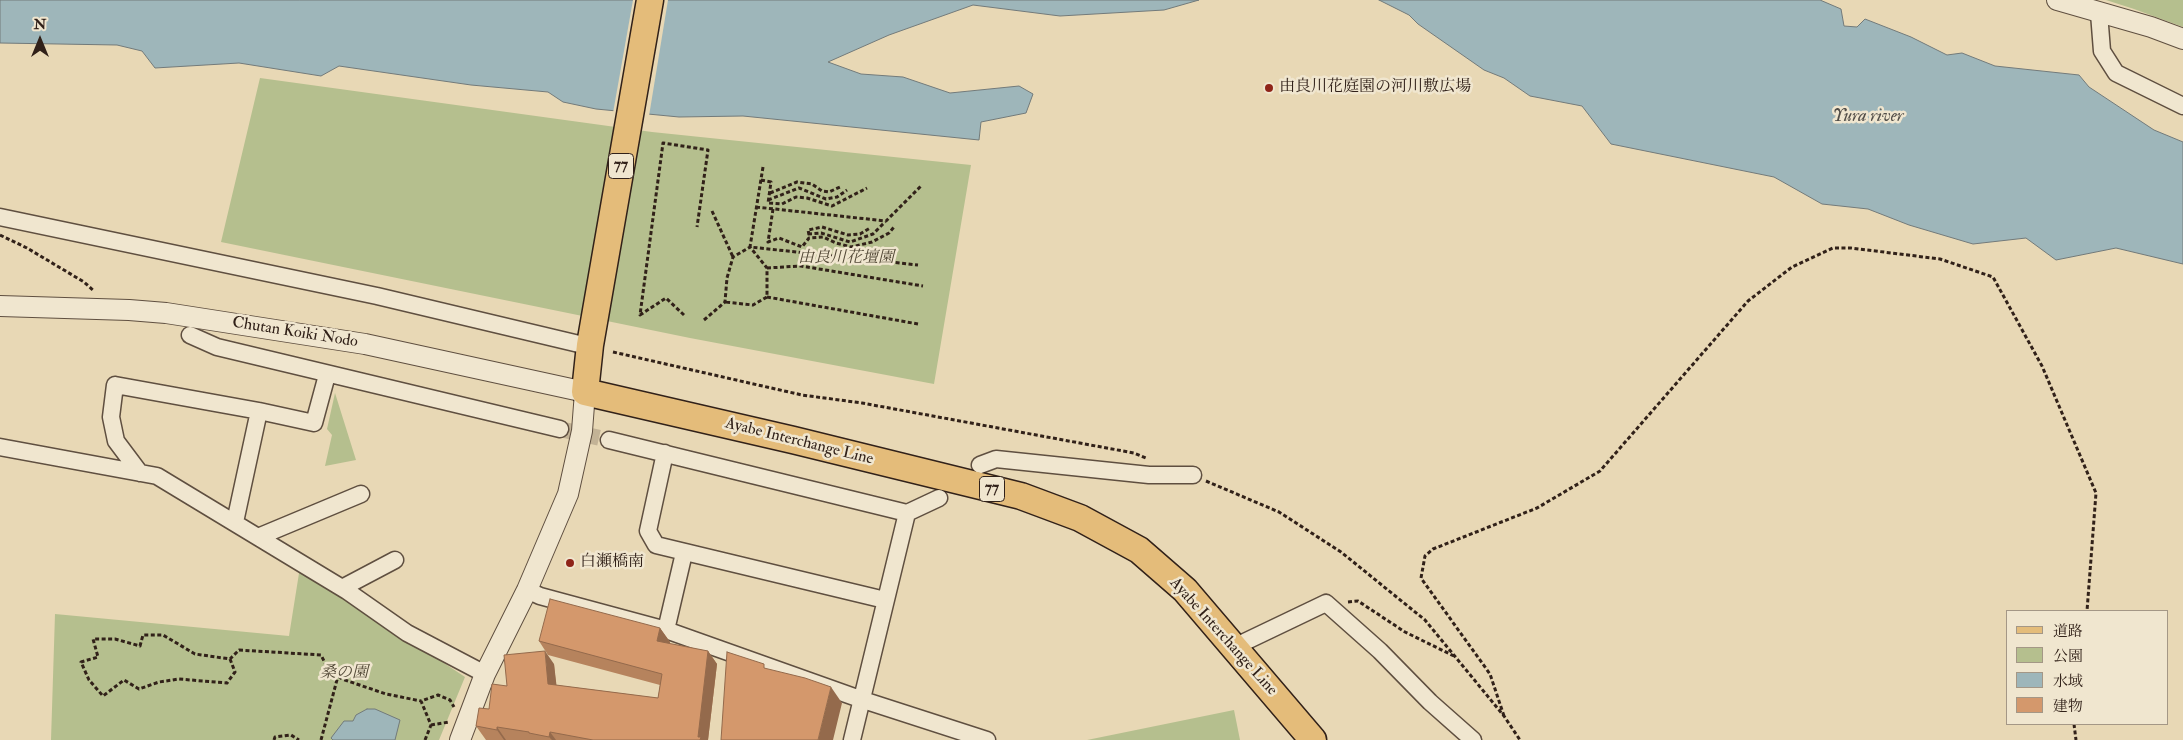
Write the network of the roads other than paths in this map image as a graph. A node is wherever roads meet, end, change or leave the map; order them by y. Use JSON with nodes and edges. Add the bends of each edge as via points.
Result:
{"nodes":[{"id":1,"x":650,"y":0,"type":"edge"},
{"id":2,"x":2057,"y":0,"type":"edge"},
{"id":3,"x":2099,"y":13,"type":"junction"},
{"id":4,"x":2183,"y":39,"type":"edge"},
{"id":5,"x":2183,"y":106,"type":"edge"},
{"id":6,"x":0,"y":216,"type":"edge"},
{"id":7,"x":0,"y":306,"type":"edge"},
{"id":8,"x":190,"y":336,"type":"dead end"},
{"id":9,"x":586,"y":338,"type":"junction"},
{"id":10,"x":327,"y":375,"type":"junction"},
{"id":11,"x":585,"y":392,"type":"junction"},
{"id":12,"x":258,"y":411,"type":"junction"},
{"id":13,"x":560,"y":429,"type":"tunnel mouth"},
{"id":14,"x":609,"y":440,"type":"tunnel mouth"},
{"id":15,"x":0,"y":447,"type":"edge"},
{"id":16,"x":665,"y":453,"type":"junction"},
{"id":17,"x":980,"y":465,"type":"dead end"},
{"id":18,"x":140,"y":473,"type":"junction"},
{"id":19,"x":1193,"y":475,"type":"road end"},
{"id":20,"x":361,"y":494,"type":"dead end"},
{"id":21,"x":938,"y":498,"type":"dead end"},
{"id":22,"x":907,"y":513,"type":"junction"},
{"id":23,"x":234,"y":522,"type":"junction"},
{"id":24,"x":258,"y":537,"type":"junction"},
{"id":25,"x":684,"y":553,"type":"junction"},
{"id":26,"x":395,"y":560,"type":"dead end"},
{"id":27,"x":342,"y":588,"type":"junction"},
{"id":28,"x":527,"y":590,"type":"junction"},
{"id":29,"x":886,"y":600,"type":"junction"},
{"id":30,"x":666,"y":630,"type":"junction"},
{"id":31,"x":1234,"y":647,"type":"junction"},
{"id":32,"x":485,"y":674,"type":"junction"},
{"id":33,"x":860,"y":699,"type":"junction"},
{"id":34,"x":1308,"y":738,"type":"edge"},
{"id":35,"x":460,"y":740,"type":"edge"},
{"id":36,"x":852,"y":740,"type":"edge"},
{"id":37,"x":987,"y":740,"type":"edge"},
{"id":38,"x":1473,"y":740,"type":"edge"}],
"edges":[{"from":1,"to":9,"type":"main road","number":"77"},
{"from":2,"to":3,"type":"street"},
{"from":3,"to":4,"type":"street"},
{"from":3,"to":5,"type":"street","via":[[2102,51],[2116,74]]},
{"from":6,"to":9,"type":"street"},
{"from":7,"to":11,"type":"street","name":"Chutan Koiki Nodo","via":[[166,313],[365,344]]},
{"from":8,"to":10,"type":"street","via":[[217,348]]},
{"from":9,"to":11,"type":"main road","number":"77"},
{"from":10,"to":12,"type":"street","via":[[314,423]]},
{"from":10,"to":13,"type":"street"},
{"from":11,"to":28,"type":"street","via":[[582,431],[568,494]]},
{"from":11,"to":31,"type":"main road","name":"Ayabe Interchange Line","number":"77","via":[[1021,496],[1080,518],[1139,550],[1185,590]]},
{"from":12,"to":18,"type":"street","via":[[114,385],[111,417],[116,441]]},
{"from":12,"to":23,"type":"street"},
{"from":14,"to":16,"type":"street"},
{"from":15,"to":18,"type":"street"},
{"from":16,"to":22,"type":"street"},
{"from":16,"to":25,"type":"street","via":[[648,532],[656,544]]},
{"from":17,"to":19,"type":"street","via":[[996,459],[1149,475]]},
{"from":18,"to":23,"type":"street","via":[[157,476]]},
{"from":20,"to":24,"type":"street"},
{"from":21,"to":22,"type":"street"},
{"from":22,"to":29,"type":"street"},
{"from":23,"to":24,"type":"street"},
{"from":24,"to":27,"type":"street"},
{"from":25,"to":29,"type":"street"},
{"from":25,"to":30,"type":"street"},
{"from":26,"to":27,"type":"street"},
{"from":27,"to":32,"type":"street","via":[[406,633]]},
{"from":28,"to":30,"type":"street"},
{"from":28,"to":32,"type":"street"},
{"from":29,"to":33,"type":"street"},
{"from":30,"to":33,"type":"street"},
{"from":31,"to":34,"type":"main road","name":"Ayabe Interchange Line","number":"77"},
{"from":31,"to":38,"type":"street","via":[[1326,603]]},
{"from":32,"to":35,"type":"street"},
{"from":33,"to":36,"type":"street"},
{"from":33,"to":37,"type":"street"}]}
